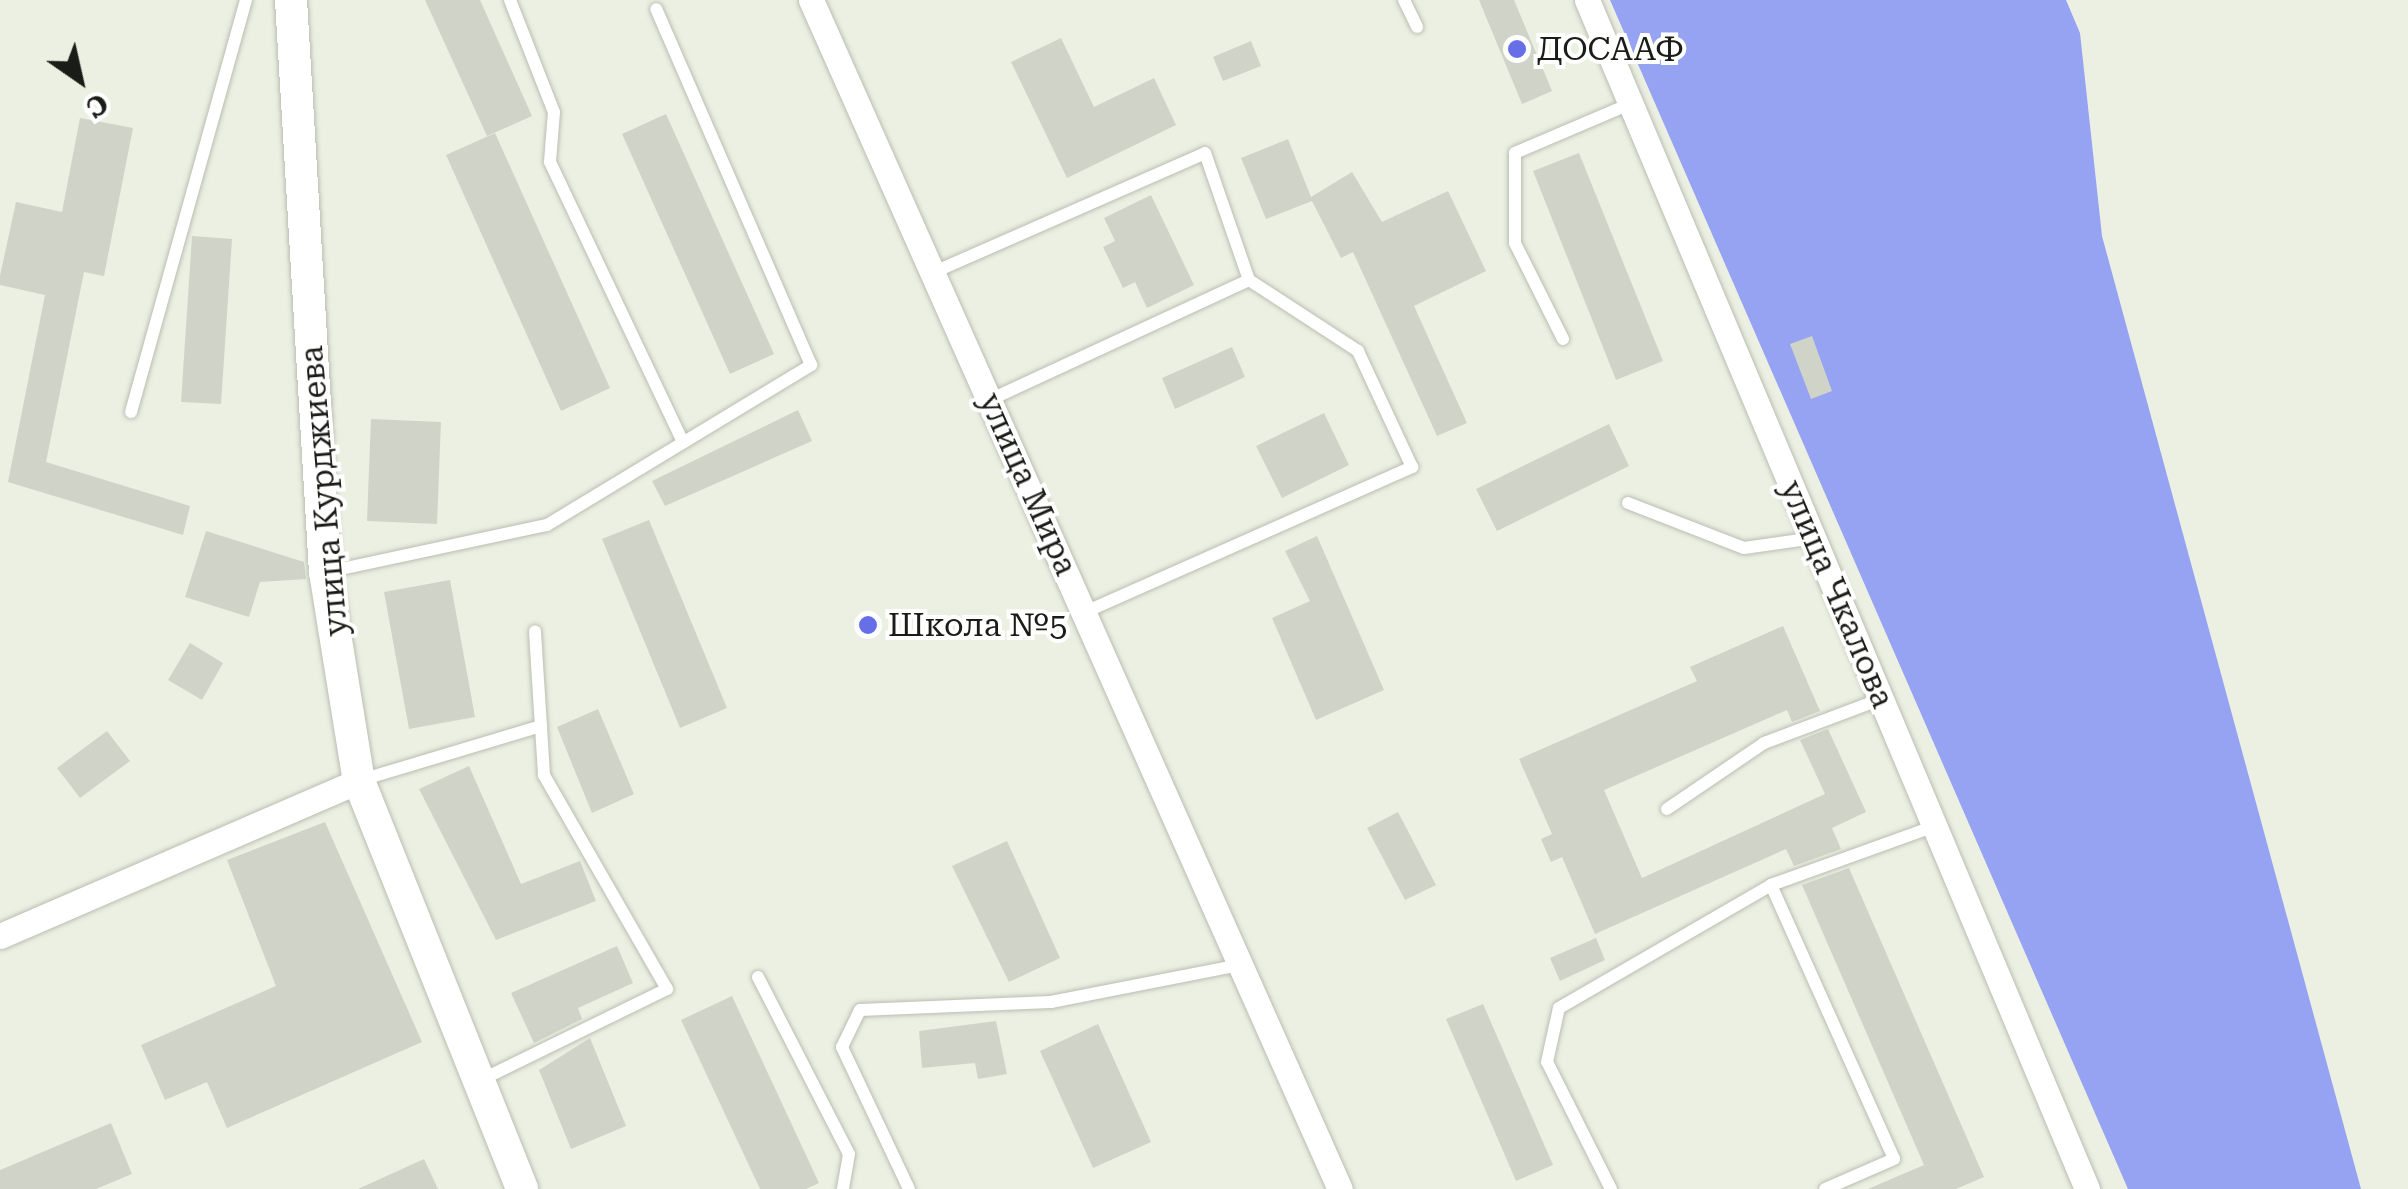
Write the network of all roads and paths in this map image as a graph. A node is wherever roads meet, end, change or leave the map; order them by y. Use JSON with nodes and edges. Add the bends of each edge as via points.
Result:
{"nodes":[{"id":1,"x":246,"y":0,"type":"edge"},
{"id":2,"x":291,"y":0,"type":"edge"},
{"id":3,"x":510,"y":0,"type":"edge"},
{"id":4,"x":811,"y":0,"type":"edge"},
{"id":5,"x":1404,"y":0,"type":"edge"},
{"id":6,"x":1588,"y":0,"type":"edge"},
{"id":7,"x":656,"y":10,"type":"dead end"},
{"id":8,"x":1417,"y":28,"type":"dead end"},
{"id":9,"x":1632,"y":103,"type":"junction"},
{"id":10,"x":932,"y":273,"type":"junction"},
{"id":11,"x":1248,"y":280,"type":"junction"},
{"id":12,"x":1564,"y":338,"type":"dead end"},
{"id":13,"x":989,"y":400,"type":"junction"},
{"id":14,"x":131,"y":412,"type":"dead end"},
{"id":15,"x":684,"y":442,"type":"junction"},
{"id":16,"x":1628,"y":503,"type":"dead end"},
{"id":17,"x":1814,"y":538,"type":"junction"},
{"id":18,"x":325,"y":572,"type":"junction"},
{"id":19,"x":1085,"y":612,"type":"junction"},
{"id":20,"x":535,"y":631,"type":"dead end"},
{"id":21,"x":1881,"y":699,"type":"junction"},
{"id":22,"x":541,"y":726,"type":"junction"},
{"id":23,"x":359,"y":780,"type":"junction"},
{"id":24,"x":1667,"y":808,"type":"dead end"},
{"id":25,"x":1935,"y":826,"type":"junction"},
{"id":26,"x":1770,"y":885,"type":"junction"},
{"id":27,"x":0,"y":936,"type":"edge"},
{"id":28,"x":1240,"y":965,"type":"junction"},
{"id":29,"x":758,"y":977,"type":"dead end"},
{"id":30,"x":479,"y":1081,"type":"junction"},
{"id":31,"x":522,"y":1189,"type":"edge"},
{"id":32,"x":843,"y":1189,"type":"edge"},
{"id":33,"x":909,"y":1189,"type":"edge"},
{"id":34,"x":1340,"y":1189,"type":"edge"},
{"id":35,"x":1611,"y":1189,"type":"edge"},
{"id":36,"x":1825,"y":1189,"type":"edge"},
{"id":37,"x":2087,"y":1189,"type":"edge"}],
"edges":[{"from":1,"to":14,"type":"lane"},
{"from":2,"to":18,"type":"street","name":"улица Курджиева"},
{"from":3,"to":15,"type":"lane","via":[[554,112],[550,162]]},
{"from":4,"to":10,"type":"street","name":"улица Мира"},
{"from":5,"to":8,"type":"lane"},
{"from":6,"to":9,"type":"street","name":"улица Чкалова"},
{"from":7,"to":15,"type":"lane","via":[[811,365]]},
{"from":9,"to":12,"type":"lane","via":[[1515,153],[1515,243]]},
{"from":9,"to":17,"type":"street","name":"улица Чкалова"},
{"from":10,"to":11,"type":"lane","via":[[1204,153]]},
{"from":10,"to":13,"type":"street","name":"улица Мира"},
{"from":11,"to":13,"type":"lane"},
{"from":11,"to":19,"type":"lane","via":[[1358,351],[1412,468]]},
{"from":13,"to":19,"type":"street","name":"улица Мира"},
{"from":15,"to":18,"type":"lane","via":[[548,525]]},
{"from":16,"to":17,"type":"lane","via":[[1744,548]]},
{"from":17,"to":21,"type":"street","name":"улица Чкалова"},
{"from":18,"to":23,"type":"street","name":"улица Курджиева"},
{"from":19,"to":28,"type":"street","name":"улица Мира"},
{"from":20,"to":22,"type":"lane"},
{"from":21,"to":24,"type":"lane","via":[[1764,743]]},
{"from":21,"to":25,"type":"street","name":"улица Чкалова"},
{"from":22,"to":23,"type":"lane"},
{"from":22,"to":30,"type":"lane","via":[[544,774],[667,989]]},
{"from":23,"to":27,"type":"street"},
{"from":23,"to":30,"type":"street","name":"улица Курджиева"},
{"from":25,"to":26,"type":"lane"},
{"from":25,"to":37,"type":"street","name":"улица Чкалова"},
{"from":26,"to":35,"type":"lane","via":[[1559,1008],[1547,1062]]},
{"from":26,"to":36,"type":"lane","via":[[1894,1159]]},
{"from":28,"to":33,"type":"lane","via":[[1051,1002],[860,1010],[842,1047]]},
{"from":28,"to":34,"type":"street","name":"улица Мира"},
{"from":29,"to":32,"type":"lane","via":[[849,1154]]},
{"from":30,"to":31,"type":"street","name":"улица Курджиева"}]}
